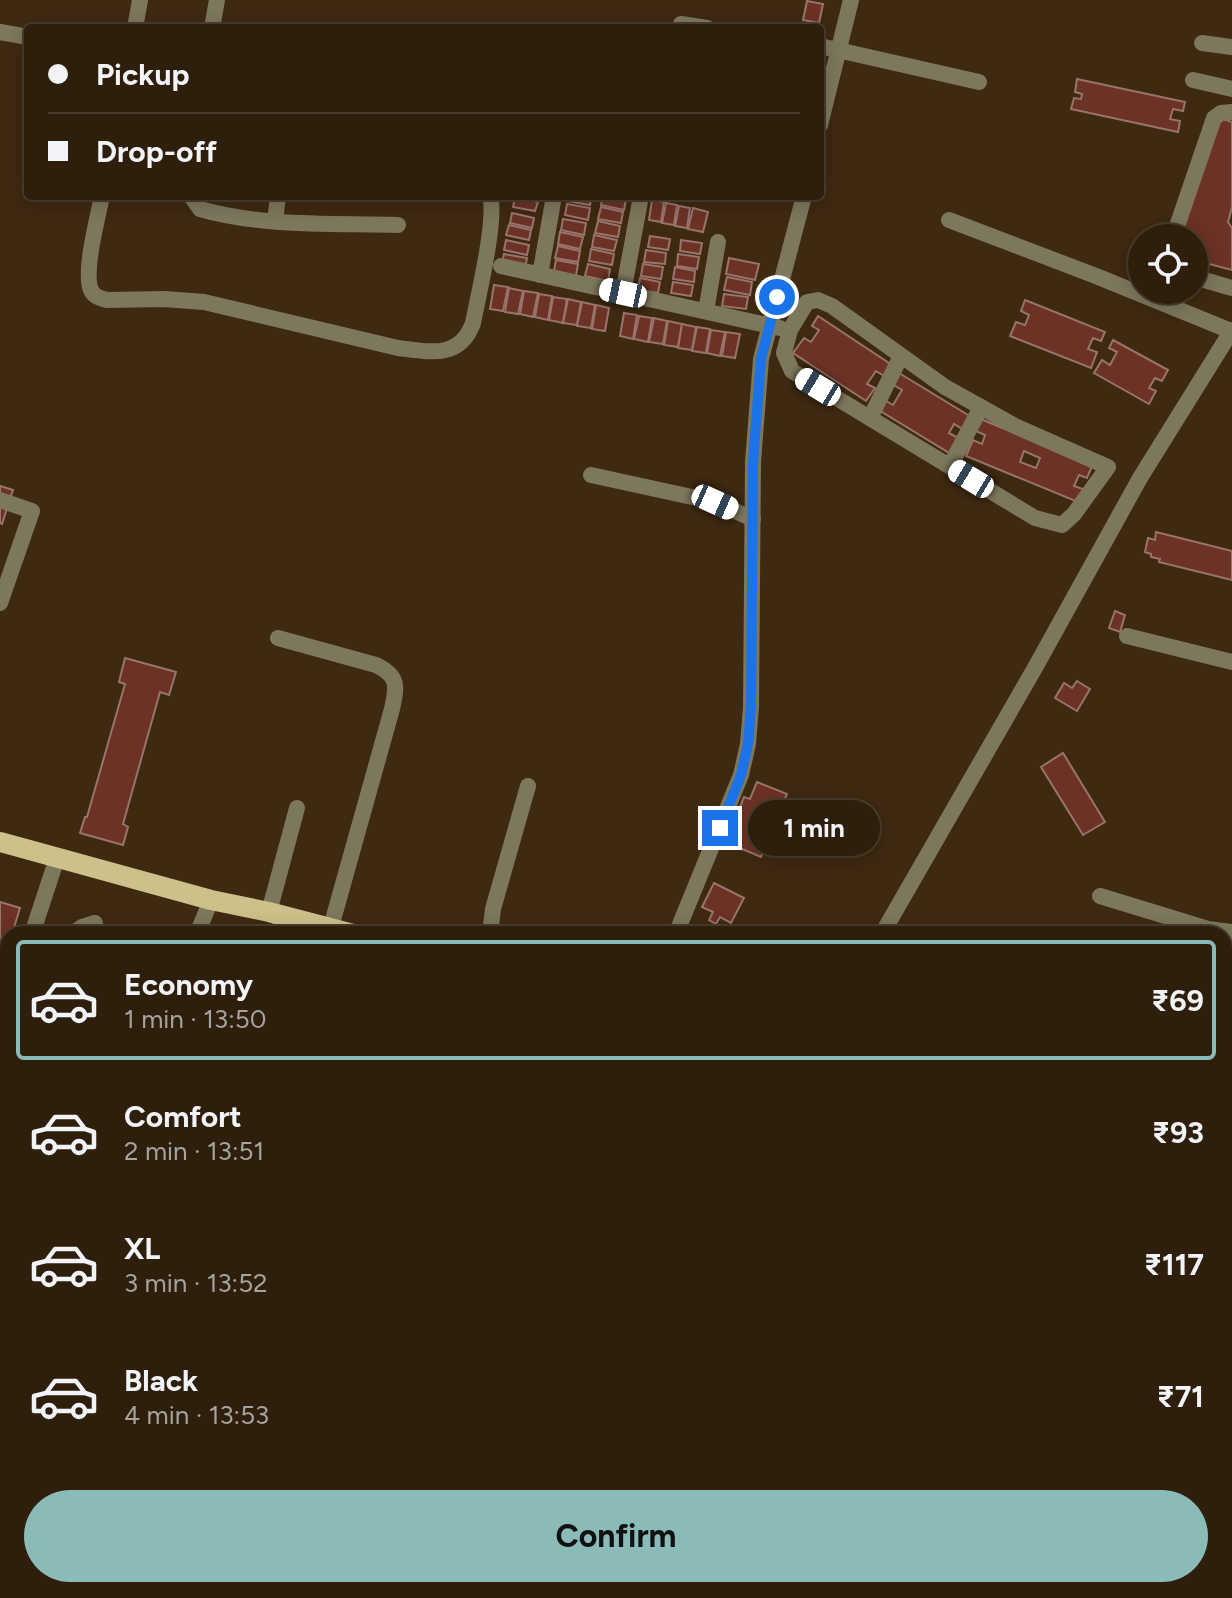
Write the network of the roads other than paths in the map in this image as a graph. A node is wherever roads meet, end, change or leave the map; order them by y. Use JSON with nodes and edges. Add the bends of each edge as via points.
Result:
{"nodes":[{"id":1,"x":140,"y":0,"type":"edge"},
{"id":2,"x":217,"y":0,"type":"edge"},
{"id":3,"x":851,"y":0,"type":"edge"},
{"id":4,"x":136,"y":24,"type":"edge"},
{"id":5,"x":213,"y":24,"type":"edge"},
{"id":6,"x":0,"y":32,"type":"edge"},
{"id":7,"x":24,"y":36,"type":"edge"},
{"id":8,"x":1202,"y":43,"type":"dead end"},
{"id":9,"x":824,"y":47,"type":"edge"},
{"id":10,"x":1232,"y":47,"type":"edge"},
{"id":11,"x":838,"y":49,"type":"junction"},
{"id":12,"x":1193,"y":80,"type":"dead end"},
{"id":13,"x":979,"y":82,"type":"dead end"},
{"id":14,"x":1232,"y":89,"type":"edge"},
{"id":15,"x":824,"y":108,"type":"edge"},
{"id":16,"x":1232,"y":112,"type":"edge"},
{"id":17,"x":101,"y":200,"type":"edge"},
{"id":18,"x":194,"y":200,"type":"edge"},
{"id":19,"x":278,"y":200,"type":"edge"},
{"id":20,"x":491,"y":200,"type":"edge"},
{"id":21,"x":553,"y":200,"type":"edge"},
{"id":22,"x":640,"y":200,"type":"edge"},
{"id":23,"x":803,"y":200,"type":"edge"},
{"id":24,"x":949,"y":220,"type":"dead end"},
{"id":25,"x":275,"y":221,"type":"junction"},
{"id":26,"x":1178,"y":224,"type":"edge"},
{"id":27,"x":398,"y":225,"type":"dead end"},
{"id":28,"x":718,"y":242,"type":"dead end"},
{"id":29,"x":501,"y":266,"type":"dead end"},
{"id":30,"x":540,"y":275,"type":"junction"},
{"id":31,"x":1208,"y":281,"type":"edge"},
{"id":32,"x":1232,"y":288,"type":"edge"},
{"id":33,"x":623,"y":293,"type":"junction"},
{"id":34,"x":706,"y":311,"type":"junction"},
{"id":35,"x":770,"y":325,"type":"junction"},
{"id":36,"x":790,"y":330,"type":"junction"},
{"id":37,"x":1232,"y":331,"type":"edge"},
{"id":38,"x":901,"y":356,"type":"junction"},
{"id":39,"x":981,"y":407,"type":"junction"},
{"id":40,"x":870,"y":418,"type":"junction"},
{"id":41,"x":950,"y":466,"type":"junction"},
{"id":42,"x":591,"y":475,"type":"dead end"},
{"id":43,"x":0,"y":500,"type":"edge"},
{"id":44,"x":753,"y":519,"type":"junction"},
{"id":45,"x":0,"y":603,"type":"edge"},
{"id":46,"x":1127,"y":636,"type":"dead end"},
{"id":47,"x":278,"y":638,"type":"dead end"},
{"id":48,"x":1232,"y":662,"type":"edge"},
{"id":49,"x":528,"y":786,"type":"dead end"},
{"id":50,"x":297,"y":808,"type":"dead end"},
{"id":51,"x":0,"y":842,"type":"edge"},
{"id":52,"x":62,"y":859,"type":"junction"},
{"id":53,"x":1100,"y":896,"type":"dead end"},
{"id":54,"x":211,"y":900,"type":"junction"},
{"id":55,"x":276,"y":921,"type":"edge"},
{"id":56,"x":95,"y":923,"type":"dead end"},
{"id":57,"x":35,"y":926,"type":"edge"},
{"id":58,"x":45,"y":926,"type":"edge"},
{"id":59,"x":85,"y":926,"type":"edge"},
{"id":60,"x":200,"y":926,"type":"edge"},
{"id":61,"x":304,"y":926,"type":"edge"},
{"id":62,"x":321,"y":926,"type":"edge"},
{"id":63,"x":491,"y":926,"type":"edge"},
{"id":64,"x":679,"y":926,"type":"edge"},
{"id":65,"x":887,"y":926,"type":"edge"},
{"id":66,"x":1198,"y":926,"type":"edge"}],
"edges":[{"from":1,"to":4,"type":"street"},
{"from":2,"to":5,"type":"street"},
{"from":3,"to":11,"type":"street"},
{"from":6,"to":7,"type":"street"},
{"from":8,"to":10,"type":"street"},
{"from":9,"to":11,"type":"street"},
{"from":11,"to":13,"type":"street"},
{"from":11,"to":15,"type":"street"},
{"from":12,"to":14,"type":"street"},
{"from":16,"to":26,"type":"street","via":[[1214,118]]},
{"from":17,"to":20,"type":"street","via":[[89,265],[97,297],[204,302],[425,352],[458,346],[469,335],[490,233]]},
{"from":18,"to":25,"type":"street","via":[[200,209],[225,217]]},
{"from":19,"to":25,"type":"street"},
{"from":21,"to":30,"type":"street"},
{"from":22,"to":33,"type":"street"},
{"from":23,"to":35,"type":"street"},
{"from":24,"to":37,"type":"street"},
{"from":25,"to":27,"type":"street"},
{"from":28,"to":34,"type":"street"},
{"from":29,"to":30,"type":"street"},
{"from":30,"to":33,"type":"street"},
{"from":31,"to":32,"type":"street"},
{"from":33,"to":34,"type":"street"},
{"from":34,"to":35,"type":"street"},
{"from":35,"to":36,"type":"street"},
{"from":35,"to":44,"type":"street","via":[[757,403]]},
{"from":36,"to":38,"type":"street","via":[[807,302],[818,300]]},
{"from":36,"to":40,"type":"street","via":[[784,353],[792,371]]},
{"from":37,"to":65,"type":"street","via":[[1140,478]]},
{"from":38,"to":39,"type":"street"},
{"from":38,"to":40,"type":"street"},
{"from":39,"to":41,"type":"street"},
{"from":39,"to":41,"type":"street","via":[[1108,467],[1062,525],[1035,518]]},
{"from":40,"to":41,"type":"street"},
{"from":42,"to":44,"type":"street","via":[[715,502]]},
{"from":43,"to":45,"type":"street","via":[[32,511]]},
{"from":44,"to":64,"type":"street","via":[[748,744],[741,775]]},
{"from":46,"to":48,"type":"street"},
{"from":47,"to":62,"type":"street","via":[[376,665],[389,671],[396,684],[386,732]]},
{"from":49,"to":63,"type":"street"},
{"from":50,"to":55,"type":"street"},
{"from":51,"to":52,"type":"main road"},
{"from":52,"to":54,"type":"main road"},
{"from":52,"to":57,"type":"street"},
{"from":52,"to":58,"type":"street"},
{"from":53,"to":66,"type":"street"},
{"from":54,"to":55,"type":"main road"},
{"from":54,"to":60,"type":"street"},
{"from":55,"to":61,"type":"main road"},
{"from":56,"to":59,"type":"street"}]}
